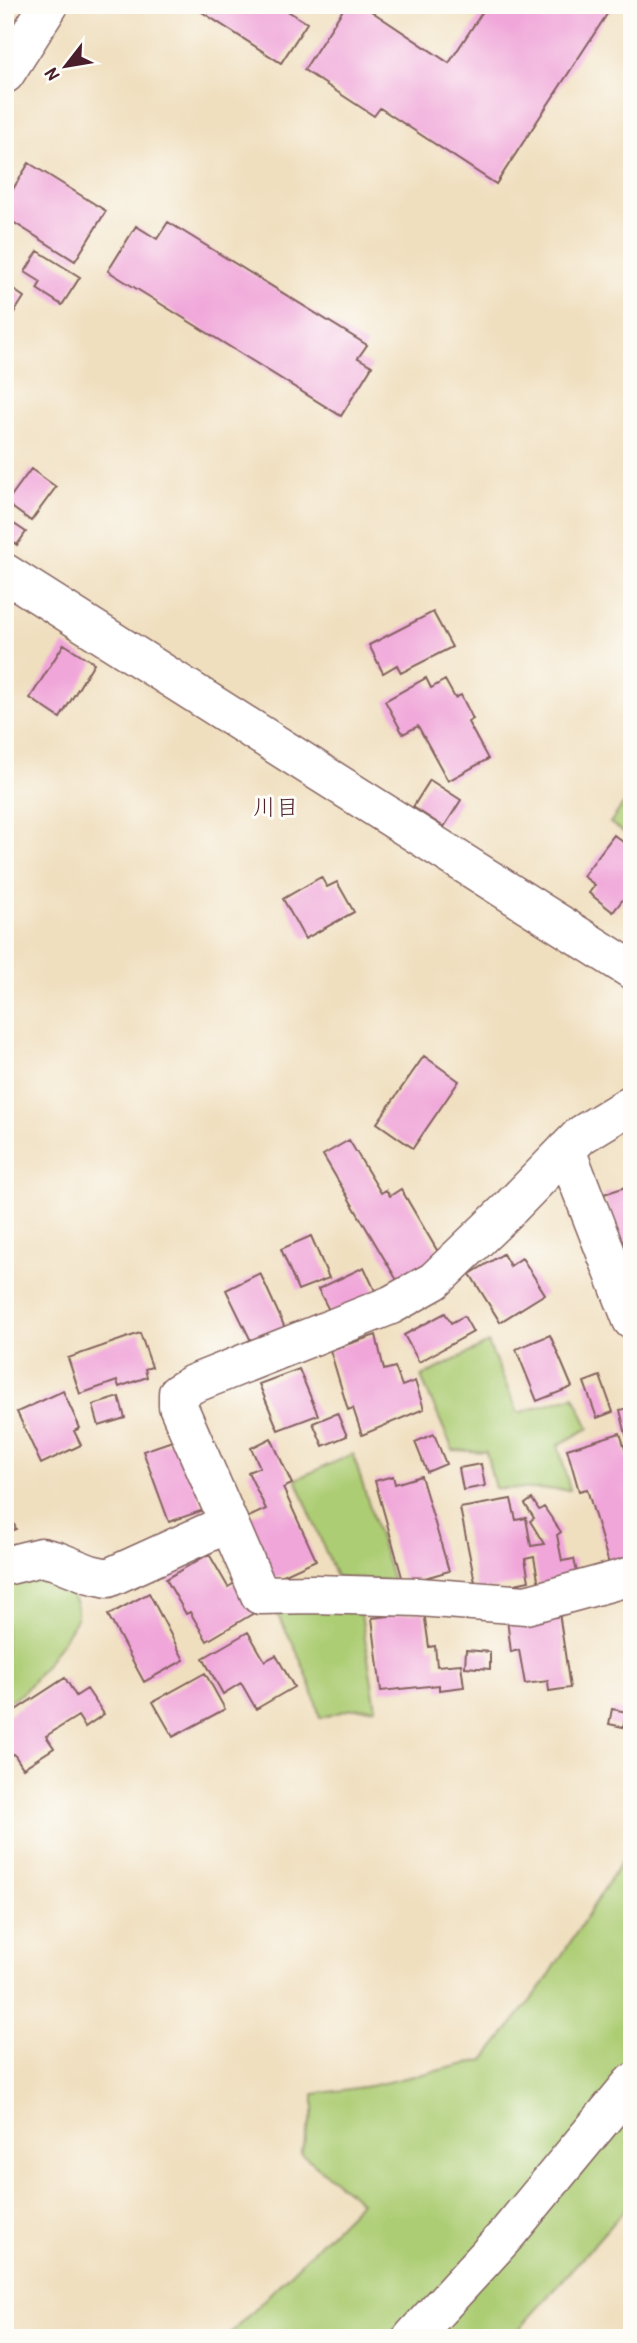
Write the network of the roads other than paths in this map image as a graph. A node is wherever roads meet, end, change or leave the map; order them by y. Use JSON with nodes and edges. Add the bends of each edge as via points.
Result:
{"nodes":[{"id":1,"x":49,"y":5,"type":"edge"},
{"id":2,"x":5,"y":74,"type":"edge"},
{"id":3,"x":5,"y":573,"type":"edge"},
{"id":4,"x":632,"y":970,"type":"edge"},
{"id":5,"x":632,"y":1104,"type":"edge"},
{"id":6,"x":566,"y":1150,"type":"junction"},
{"id":7,"x":632,"y":1320,"type":"edge"},
{"id":8,"x":229,"y":1523,"type":"junction"},
{"id":9,"x":5,"y":1566,"type":"edge"},
{"id":10,"x":632,"y":1576,"type":"edge"},
{"id":11,"x":632,"y":2083,"type":"edge"},
{"id":12,"x":412,"y":2338,"type":"edge"}],
"edges":[{"from":1,"to":2,"type":"street"},
{"from":3,"to":4,"type":"street"},
{"from":5,"to":6,"type":"street","via":[[581,1135]]},
{"from":6,"to":7,"type":"street"},
{"from":6,"to":8,"type":"street","via":[[434,1281],[391,1306],[178,1393],[178,1406]]},
{"from":8,"to":9,"type":"street","via":[[108,1578],[41,1557]]},
{"from":8,"to":10,"type":"street","via":[[260,1595],[526,1605]]},
{"from":11,"to":12,"type":"street","via":[[508,2233]]}]}
